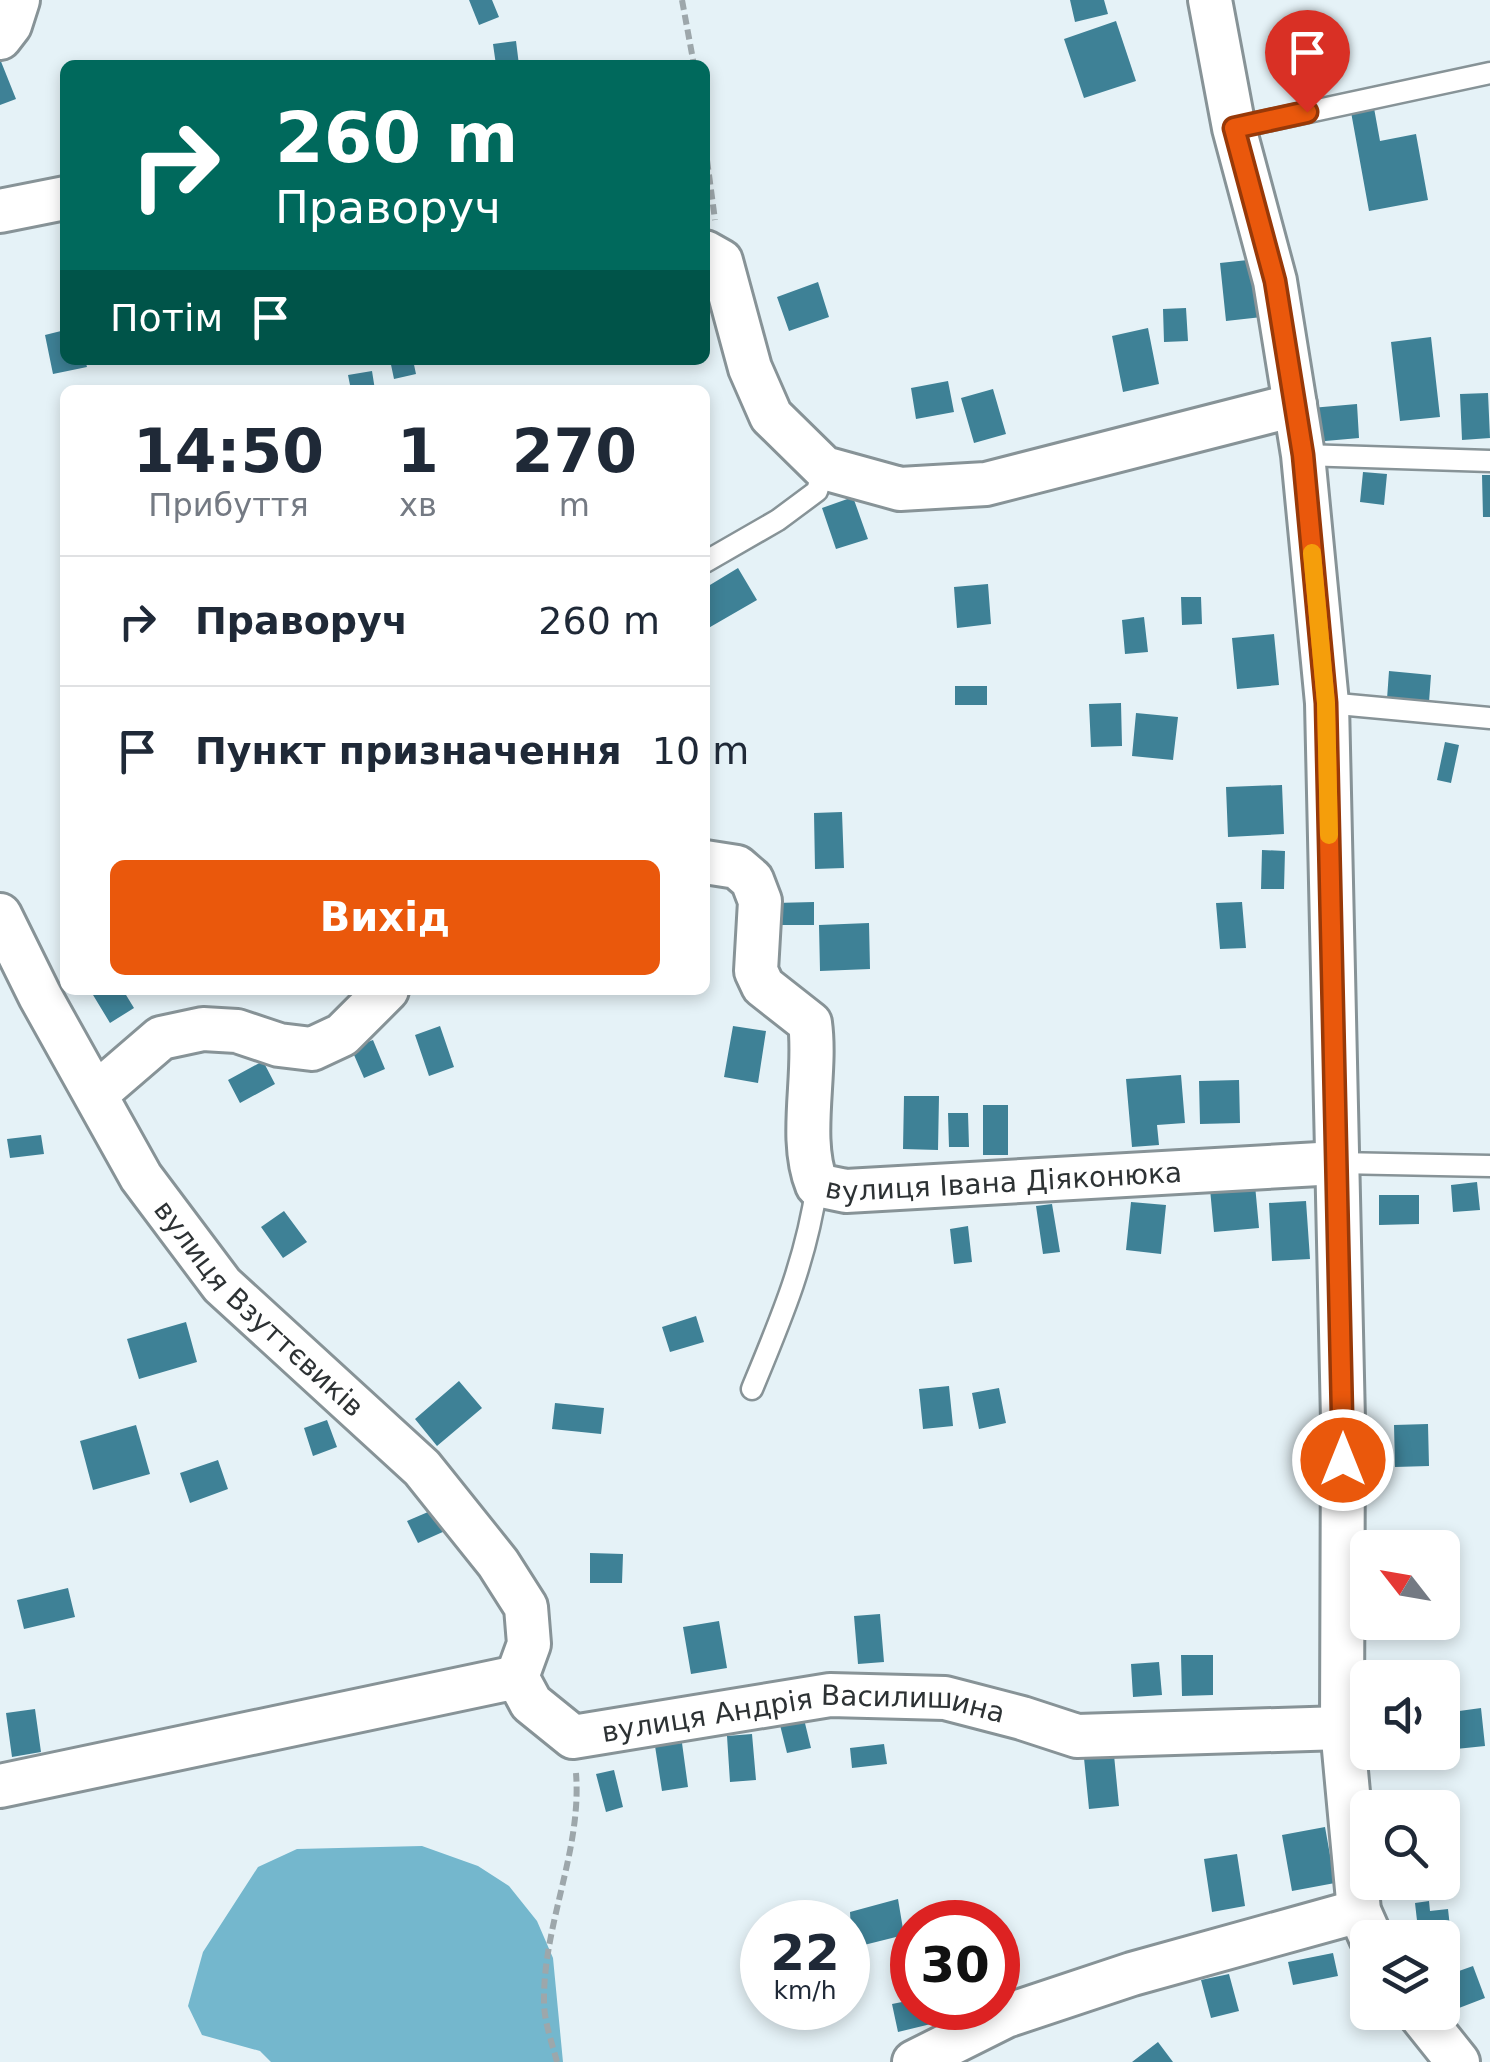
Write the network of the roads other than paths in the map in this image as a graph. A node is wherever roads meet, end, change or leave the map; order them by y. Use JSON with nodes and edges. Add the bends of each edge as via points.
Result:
{"nodes":[{"id":1,"x":18,"y":0,"type":"edge"},
{"id":2,"x":1210,"y":0,"type":"edge"},
{"id":3,"x":0,"y":38,"type":"edge"},
{"id":4,"x":1490,"y":73,"type":"edge"},
{"id":5,"x":1234,"y":128,"type":"junction"},
{"id":6,"x":60,"y":199,"type":"edge"},
{"id":7,"x":0,"y":211,"type":"edge"},
{"id":8,"x":713,"y":256,"type":"edge"},
{"id":9,"x":1295,"y":405,"type":"junction"},
{"id":10,"x":1303,"y":455,"type":"junction"},
{"id":11,"x":1490,"y":461,"type":"edge"},
{"id":12,"x":824,"y":468,"type":"junction"},
{"id":13,"x":710,"y":559,"type":"edge"},
{"id":14,"x":1326,"y":703,"type":"junction"},
{"id":15,"x":1490,"y":718,"type":"edge"},
{"id":16,"x":710,"y":863,"type":"edge"},
{"id":17,"x":0,"y":915,"type":"edge"},
{"id":18,"x":382,"y":995,"type":"edge"},
{"id":19,"x":96,"y":1094,"type":"junction"},
{"id":20,"x":1337,"y":1163,"type":"junction"},
{"id":21,"x":1490,"y":1166,"type":"edge"},
{"id":22,"x":817,"y":1185,"type":"junction"},
{"id":23,"x":752,"y":1389,"type":"dead end"},
{"id":24,"x":517,"y":1677,"type":"junction"},
{"id":25,"x":1342,"y":1728,"type":"junction"},
{"id":26,"x":0,"y":1786,"type":"edge"},
{"id":27,"x":1365,"y":1920,"type":"edge"},
{"id":28,"x":1350,"y":1927,"type":"edge"},
{"id":29,"x":1432,"y":2030,"type":"edge"},
{"id":30,"x":914,"y":2062,"type":"edge"},
{"id":31,"x":1458,"y":2062,"type":"edge"}],
"edges":[{"from":1,"to":3,"type":"street"},
{"from":2,"to":5,"type":"street"},
{"from":4,"to":5,"type":"lane"},
{"from":5,"to":9,"type":"street","via":[[1275,281]]},
{"from":6,"to":7,"type":"street"},
{"from":8,"to":12,"type":"street","via":[[770,416]]},
{"from":9,"to":10,"type":"street"},
{"from":9,"to":12,"type":"street","via":[[986,484],[900,488]]},
{"from":10,"to":11,"type":"lane"},
{"from":10,"to":14,"type":"street"},
{"from":12,"to":13,"type":"lane","via":[[817,491]]},
{"from":14,"to":15,"type":"lane"},
{"from":14,"to":20,"type":"street"},
{"from":16,"to":22,"type":"street","name":"вулиця Івана Діяконюка","via":[[737,867],[752,880],[760,901],[756,971],[763,986],[810,1023],[809,1165]]},
{"from":17,"to":19,"type":"street","name":"вулиця Взуттєвиків"},
{"from":18,"to":19,"type":"street","via":[[342,1035],[312,1049],[238,1031],[203,1029],[161,1038]]},
{"from":19,"to":24,"type":"street","name":"вулиця Взуттєвиків","via":[[142,1177],[222,1286],[422,1468],[498,1563],[526,1607],[529,1644]]},
{"from":20,"to":21,"type":"lane"},
{"from":20,"to":22,"type":"street","name":"вулиця Івана Діяконюка","via":[[846,1191]]},
{"from":20,"to":25,"type":"street"},
{"from":22,"to":23,"type":"lane","via":[[795,1285]]},
{"from":24,"to":25,"type":"street","name":"вулиця Андрія Василишина","via":[[531,1702],[573,1737],[830,1695],[944,1698],[1077,1736]]},
{"from":24,"to":26,"type":"street"},
{"from":25,"to":27,"type":"street"},
{"from":28,"to":30,"type":"street","via":[[1096,1986],[1006,2016]]},
{"from":29,"to":31,"type":"street"}]}
